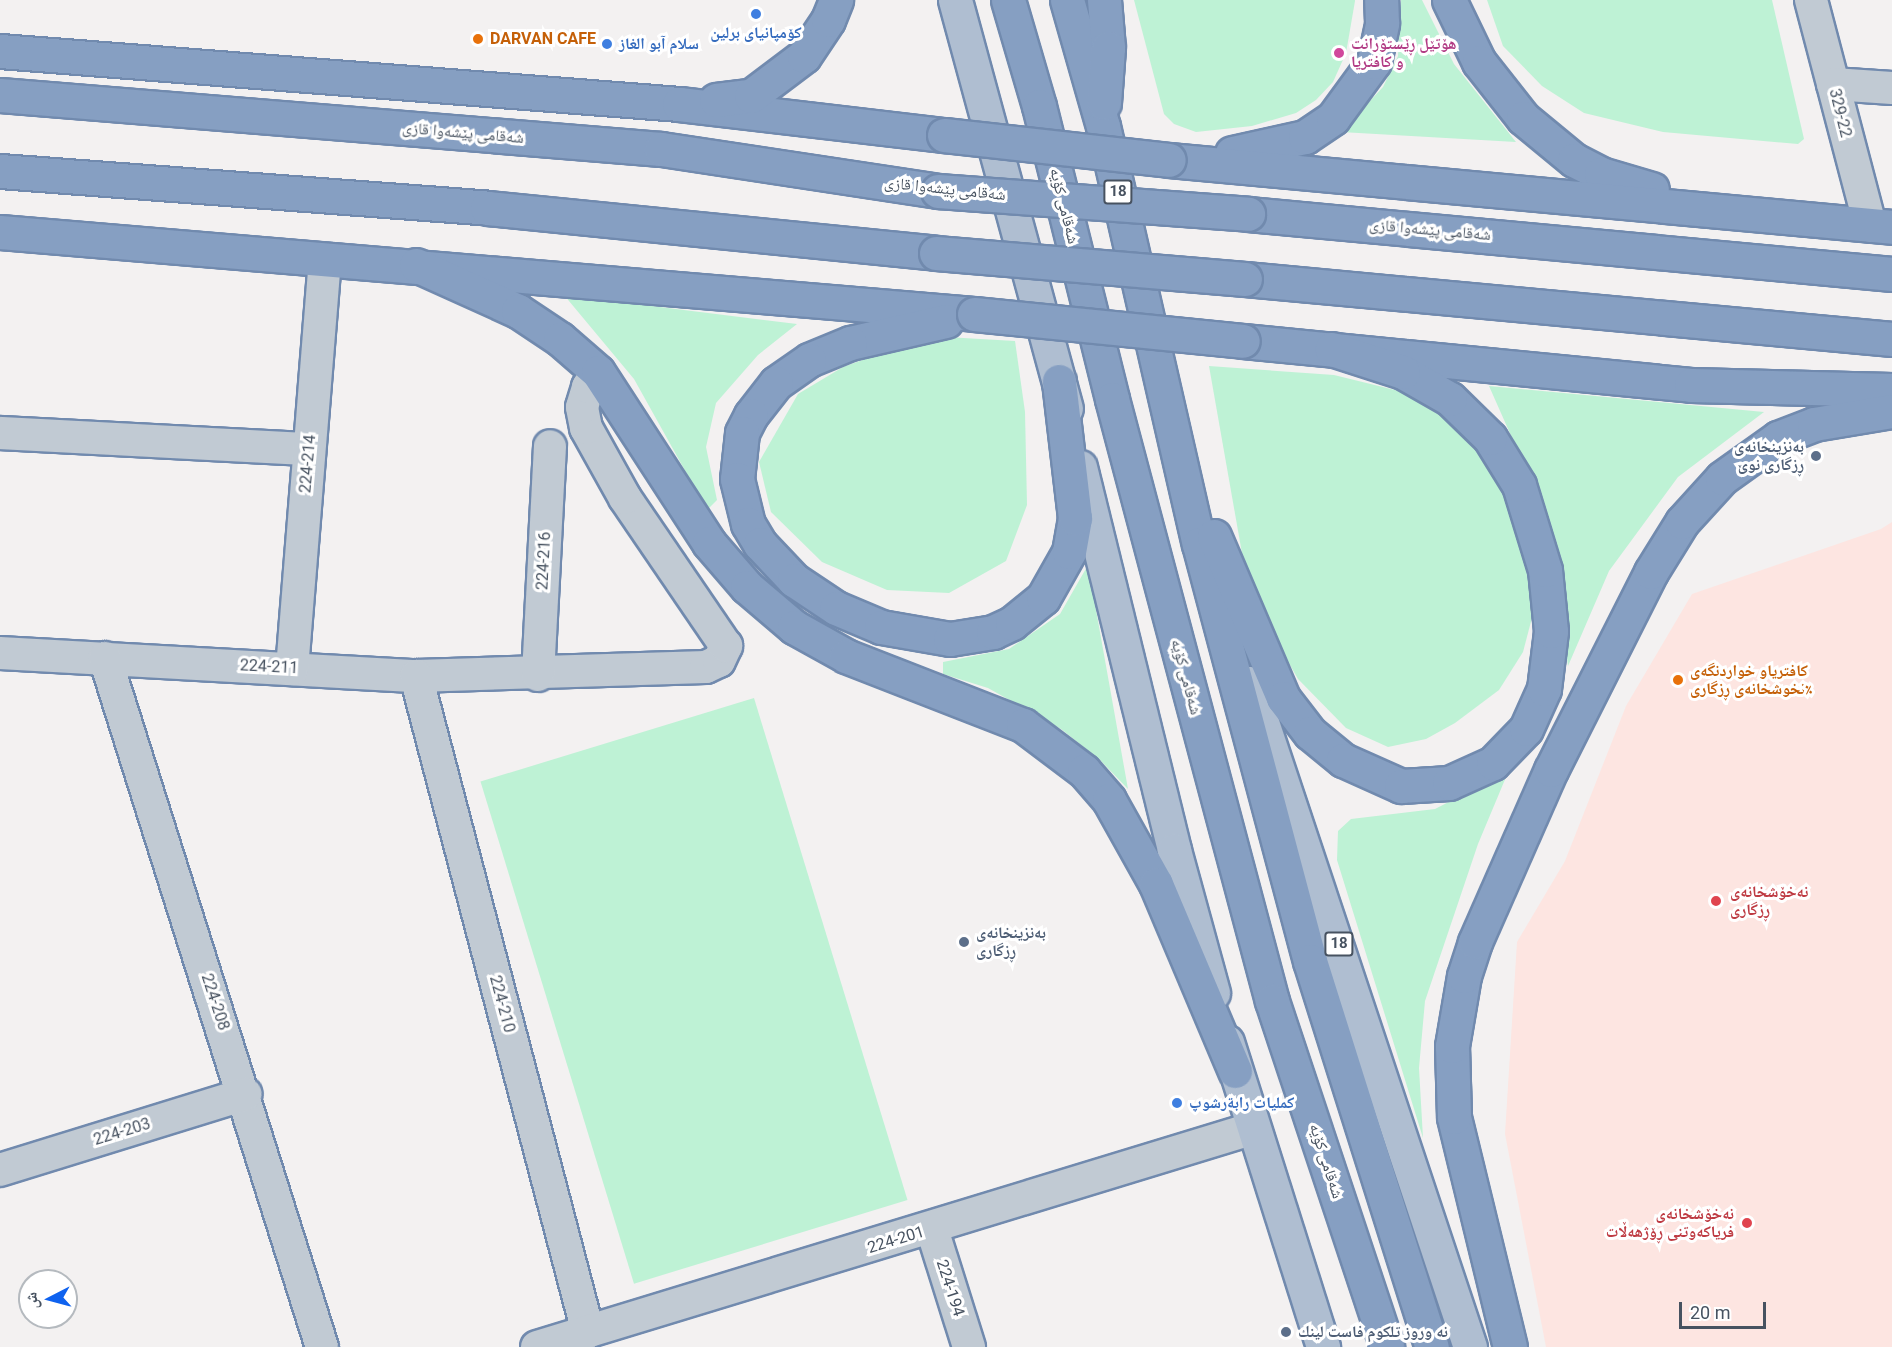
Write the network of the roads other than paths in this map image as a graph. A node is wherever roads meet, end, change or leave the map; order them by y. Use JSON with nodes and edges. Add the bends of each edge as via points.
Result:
{"nodes":[{"id":1,"x":836,"y":0,"type":"edge"},
{"id":2,"x":955,"y":0,"type":"edge"},
{"id":3,"x":1008,"y":0,"type":"edge"},
{"id":4,"x":1067,"y":0,"type":"edge"},
{"id":5,"x":1104,"y":0,"type":"edge"},
{"id":6,"x":1381,"y":0,"type":"edge"},
{"id":7,"x":1449,"y":0,"type":"edge"},
{"id":8,"x":1811,"y":0,"type":"edge"},
{"id":9,"x":0,"y":51,"type":"edge"},
{"id":10,"x":1833,"y":84,"type":"junction"},
{"id":11,"x":1892,"y":88,"type":"edge"},
{"id":12,"x":0,"y":95,"type":"edge"},
{"id":13,"x":679,"y":104,"type":"junction"},
{"id":14,"x":1103,"y":126,"type":"junction"},
{"id":15,"x":1170,"y":160,"type":"junction"},
{"id":16,"x":0,"y":171,"type":"edge"},
{"id":17,"x":1738,"y":211,"type":"junction"},
{"id":18,"x":1881,"y":226,"type":"edge"},
{"id":19,"x":0,"y":232,"type":"edge"},
{"id":20,"x":325,"y":260,"type":"junction"},
{"id":21,"x":416,"y":265,"type":"junction"},
{"id":22,"x":1892,"y":274,"type":"edge"},
{"id":23,"x":974,"y":314,"type":"junction"},
{"id":24,"x":1892,"y":339,"type":"edge"},
{"id":25,"x":1332,"y":349,"type":"junction"},
{"id":26,"x":598,"y":372,"type":"junction"},
{"id":27,"x":1059,"y":381,"type":"junction"},
{"id":28,"x":1892,"y":390,"type":"edge"},
{"id":29,"x":1892,"y":411,"type":"edge"},
{"id":30,"x":0,"y":433,"type":"edge"},
{"id":31,"x":549,"y":446,"type":"dead end"},
{"id":32,"x":309,"y":449,"type":"junction"},
{"id":33,"x":1177,"y":451,"type":"junction"},
{"id":34,"x":1199,"y":544,"type":"junction"},
{"id":35,"x":0,"y":653,"type":"edge"},
{"id":36,"x":105,"y":658,"type":"junction"},
{"id":37,"x":292,"y":669,"type":"junction"},
{"id":38,"x":538,"y":675,"type":"junction"},
{"id":39,"x":416,"y":676,"type":"junction"},
{"id":40,"x":1235,"y":1071,"type":"junction"},
{"id":41,"x":245,"y":1094,"type":"junction"},
{"id":42,"x":1254,"y":1128,"type":"junction"},
{"id":43,"x":0,"y":1170,"type":"edge"},
{"id":44,"x":932,"y":1229,"type":"junction"},
{"id":45,"x":588,"y":1332,"type":"junction"},
{"id":46,"x":322,"y":1347,"type":"edge"},
{"id":47,"x":537,"y":1347,"type":"edge"},
{"id":48,"x":969,"y":1347,"type":"edge"},
{"id":49,"x":1323,"y":1347,"type":"edge"},
{"id":50,"x":1387,"y":1347,"type":"edge"},
{"id":51,"x":1432,"y":1347,"type":"edge"},
{"id":52,"x":1470,"y":1347,"type":"edge"},
{"id":53,"x":1510,"y":1347,"type":"edge"}],
"edges":[{"from":1,"to":13,"type":"highway","via":[[804,56],[751,96]]},
{"from":2,"to":27,"type":"main road"},
{"from":3,"to":50,"type":"highway","name":"شەقامی کۆیە","via":[[1272,1001]]},
{"from":4,"to":14,"type":"highway","number":"18"},
{"from":5,"to":14,"type":"highway","via":[[1108,48]]},
{"from":6,"to":15,"type":"highway","via":[[1382,23],[1374,62],[1346,103],[1321,129],[1278,146]]},
{"from":7,"to":17,"type":"highway","via":[[1479,62],[1500,92],[1549,142],[1601,174]]},
{"from":8,"to":10,"type":"street","name":"329-22"},
{"from":9,"to":13,"type":"highway"},
{"from":10,"to":11,"type":"street"},
{"from":10,"to":18,"type":"street","name":"329-22"},
{"from":12,"to":22,"type":"highway","name":"شەقامی پێشەوا قازی","bridge":true,"via":[[661,149],[938,191],[1248,214]]},
{"from":13,"to":15,"type":"highway","bridge":true},
{"from":14,"to":33,"type":"highway","number":"18"},
{"from":15,"to":17,"type":"highway"},
{"from":16,"to":24,"type":"highway","bridge":true,"via":[[487,208],[936,254]]},
{"from":17,"to":18,"type":"highway"},
{"from":19,"to":20,"type":"highway"},
{"from":20,"to":21,"type":"highway"},
{"from":20,"to":32,"type":"street","name":"224-214"},
{"from":21,"to":23,"type":"highway"},
{"from":21,"to":26,"type":"highway","via":[[518,311],[560,339]]},
{"from":23,"to":25,"type":"highway","bridge":true},
{"from":23,"to":27,"type":"highway","via":[[850,343],[809,360],[776,383],[751,415],[737,456],[740,502],[760,544],[794,580],[858,618],[928,637],[972,638],[1003,627],[1031,610],[1054,584],[1073,536],[1072,482]]},
{"from":25,"to":28,"type":"highway","via":[[1691,385]]},
{"from":25,"to":33,"type":"highway","via":[[1403,372],[1450,399],[1490,438],[1519,485],[1545,570],[1551,651],[1538,708],[1511,747],[1492,763],[1449,783],[1401,786],[1343,760],[1310,733],[1283,698]]},
{"from":26,"to":38,"type":"street","name":"224-211","via":[[582,407],[586,428],[625,498],[726,646],[719,660],[706,667]]},
{"from":26,"to":40,"type":"highway","via":[[693,521],[726,565],[769,608],[819,643],[846,656],[1023,725],[1084,771],[1109,800],[1151,873]]},
{"from":27,"to":40,"type":"main road","via":[[1174,849]]},
{"from":29,"to":53,"type":"highway","via":[[1814,424],[1778,438],[1722,478],[1682,522],[1651,572],[1551,770],[1475,942],[1464,976],[1452,1046],[1454,1117]]},
{"from":30,"to":32,"type":"street"},
{"from":31,"to":38,"type":"street","name":"224-216"},
{"from":32,"to":37,"type":"street","name":"224-214"},
{"from":33,"to":34,"type":"highway"},
{"from":34,"to":51,"type":"highway","via":[[1310,961]]},
{"from":34,"to":52,"type":"main road","number":"18","via":[[1280,769]]},
{"from":35,"to":36,"type":"street","name":"224-211"},
{"from":36,"to":37,"type":"street","name":"224-211"},
{"from":36,"to":41,"type":"street","name":"224-208"},
{"from":37,"to":39,"type":"street","name":"224-211"},
{"from":38,"to":39,"type":"street","name":"224-211"},
{"from":39,"to":45,"type":"street","name":"224-210"},
{"from":40,"to":42,"type":"main road"},
{"from":41,"to":43,"type":"street","name":"224-203"},
{"from":41,"to":46,"type":"street","name":"224-208"},
{"from":42,"to":44,"type":"street","name":"224-201"},
{"from":42,"to":49,"type":"main road"},
{"from":44,"to":45,"type":"street","name":"224-201"},
{"from":44,"to":48,"type":"street","name":"224-194"},
{"from":45,"to":47,"type":"street","name":"224-201"}]}
